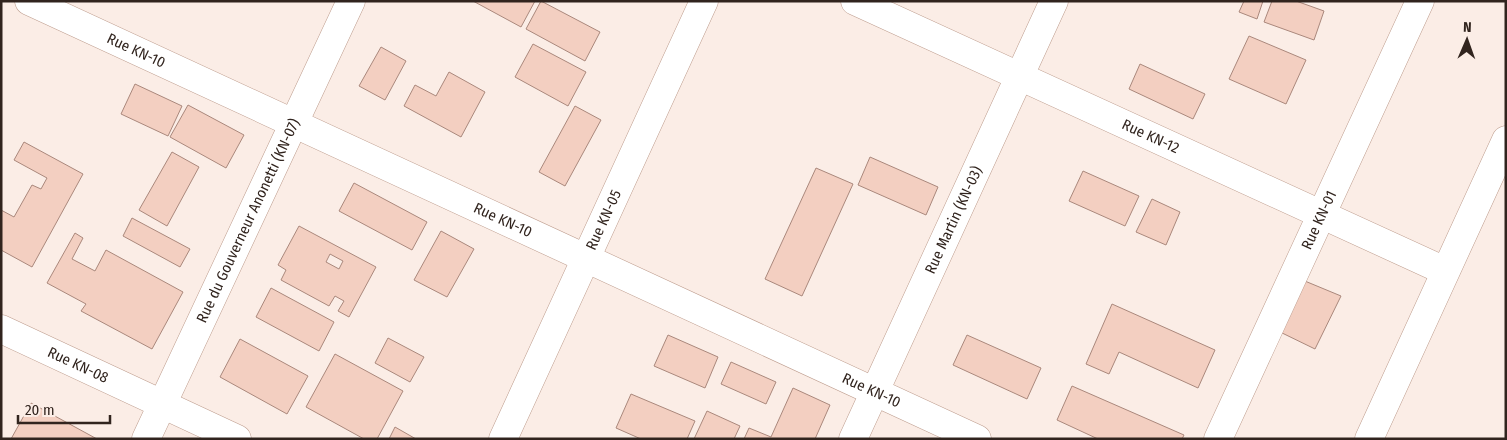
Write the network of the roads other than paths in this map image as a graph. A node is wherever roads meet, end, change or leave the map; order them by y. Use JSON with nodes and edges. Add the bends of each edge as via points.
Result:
{"nodes":[{"id":1,"x":29,"y":1,"type":"edge"},
{"id":2,"x":351,"y":1,"type":"edge"},
{"id":3,"x":704,"y":1,"type":"edge"},
{"id":4,"x":854,"y":1,"type":"edge"},
{"id":5,"x":1054,"y":1,"type":"edge"},
{"id":6,"x":1420,"y":1,"type":"edge"},
{"id":7,"x":1019,"y":76,"type":"junction"},
{"id":8,"x":294,"y":123,"type":"junction"},
{"id":9,"x":1506,"y":140,"type":"edge"},
{"id":10,"x":1321,"y":215,"type":"junction"},
{"id":11,"x":586,"y":258,"type":"junction"},
{"id":12,"x":1445,"y":271,"type":"junction"},
{"id":13,"x":1,"y":329,"type":"edge"},
{"id":14,"x":875,"y":392,"type":"junction"},
{"id":15,"x":162,"y":404,"type":"junction"},
{"id":16,"x":146,"y":439,"type":"edge"},
{"id":17,"x":237,"y":439,"type":"edge"},
{"id":18,"x":504,"y":439,"type":"edge"},
{"id":19,"x":853,"y":439,"type":"edge"},
{"id":20,"x":977,"y":439,"type":"edge"},
{"id":21,"x":1218,"y":439,"type":"edge"},
{"id":22,"x":1369,"y":439,"type":"edge"}],
"edges":[{"from":1,"to":8,"type":"street","name":"Rue KN-10"},
{"from":2,"to":8,"type":"street","name":"Rue du Gouverneur Anonetti (KN-07)"},
{"from":3,"to":11,"type":"street","name":"Rue KN-05"},
{"from":4,"to":7,"type":"street","name":"Rue KN-12"},
{"from":5,"to":7,"type":"street","name":"Rue Martin (KN-03)"},
{"from":6,"to":10,"type":"street","name":"Rue KN-01"},
{"from":7,"to":10,"type":"street","name":"Rue KN-12"},
{"from":7,"to":14,"type":"street","name":"Rue Martin (KN-03)"},
{"from":8,"to":11,"type":"street","name":"Rue KN-10"},
{"from":8,"to":15,"type":"street","name":"Rue du Gouverneur Anonetti (KN-07)"},
{"from":9,"to":12,"type":"street"},
{"from":10,"to":12,"type":"street","name":"Rue KN-12"},
{"from":10,"to":21,"type":"street","name":"Rue KN-01"},
{"from":11,"to":14,"type":"street","name":"Rue KN-10"},
{"from":11,"to":18,"type":"street","name":"Rue KN-05"},
{"from":12,"to":22,"type":"street"},
{"from":13,"to":15,"type":"street","name":"Rue KN-08"},
{"from":14,"to":19,"type":"street","name":"Rue Martin (KN-03)"},
{"from":14,"to":20,"type":"street","name":"Rue KN-10"},
{"from":15,"to":16,"type":"street","name":"Rue du Gouverneur Anonetti (KN-07)"},
{"from":15,"to":17,"type":"street","name":"Rue KN-08"}]}
